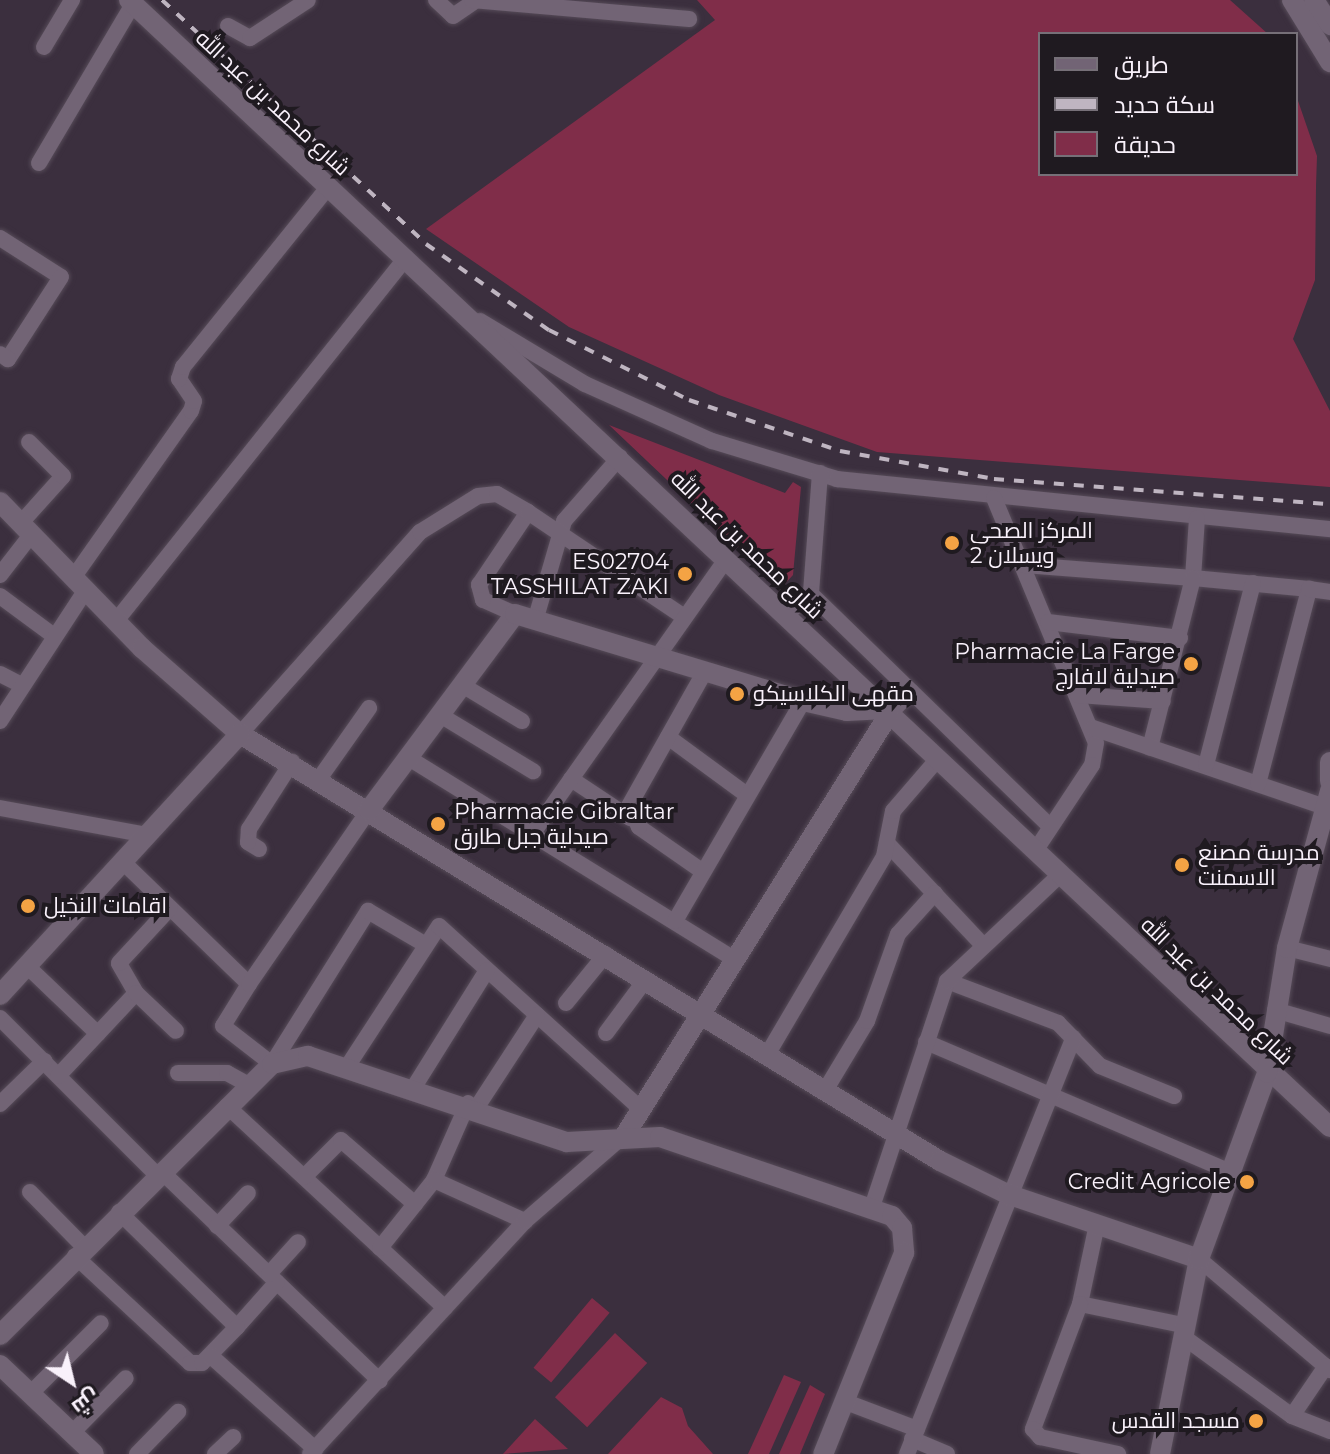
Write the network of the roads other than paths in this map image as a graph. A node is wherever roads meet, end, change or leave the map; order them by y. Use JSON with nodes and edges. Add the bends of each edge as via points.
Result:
{"nodes":[{"id":1,"x":72,"y":0,"type":"edge"},
{"id":2,"x":308,"y":0,"type":"edge"},
{"id":3,"x":436,"y":0,"type":"edge"},
{"id":4,"x":653,"y":0,"type":"edge"},
{"id":5,"x":1292,"y":0,"type":"edge"},
{"id":6,"x":1314,"y":0,"type":"edge"},
{"id":7,"x":131,"y":2,"type":"edge"},
{"id":8,"x":472,"y":2,"type":"edge"},
{"id":9,"x":635,"y":13,"type":"junction"},
{"id":10,"x":689,"y":19,"type":"dead end"},
{"id":11,"x":1330,"y":25,"type":"edge"},
{"id":12,"x":228,"y":26,"type":"dead end"},
{"id":13,"x":44,"y":47,"type":"dead end"},
{"id":14,"x":1330,"y":62,"type":"edge"},
{"id":15,"x":39,"y":163,"type":"dead end"},
{"id":16,"x":328,"y":187,"type":"junction"},
{"id":17,"x":0,"y":238,"type":"edge"},
{"id":18,"x":406,"y":258,"type":"junction"},
{"id":19,"x":462,"y":310,"type":"junction"},
{"id":20,"x":0,"y":354,"type":"edge"},
{"id":21,"x":29,"y":442,"type":"dead end"},
{"id":22,"x":620,"y":457,"type":"junction"},
{"id":23,"x":820,"y":473,"type":"junction"},
{"id":24,"x":994,"y":498,"type":"junction"},
{"id":25,"x":0,"y":502,"type":"edge"},
{"id":26,"x":528,"y":512,"type":"junction"},
{"id":27,"x":1197,"y":518,"type":"junction"},
{"id":28,"x":1330,"y":529,"type":"edge"},
{"id":29,"x":26,"y":530,"type":"junction"},
{"id":30,"x":560,"y":532,"type":"junction"},
{"id":31,"x":726,"y":559,"type":"junction"},
{"id":32,"x":1024,"y":565,"type":"junction"},
{"id":33,"x":0,"y":575,"type":"edge"},
{"id":34,"x":1193,"y":578,"type":"junction"},
{"id":35,"x":1253,"y":583,"type":"junction"},
{"id":36,"x":79,"y":584,"type":"junction"},
{"id":37,"x":1309,"y":589,"type":"junction"},
{"id":38,"x":1330,"y":592,"type":"edge"},
{"id":39,"x":811,"y":594,"type":"junction"},
{"id":40,"x":0,"y":596,"type":"edge"},
{"id":41,"x":515,"y":614,"type":"junction"},
{"id":42,"x":785,"y":615,"type":"junction"},
{"id":43,"x":683,"y":616,"type":"junction"},
{"id":44,"x":116,"y":621,"type":"junction"},
{"id":45,"x":535,"y":621,"type":"junction"},
{"id":46,"x":1048,"y":622,"type":"junction"},
{"id":47,"x":54,"y":636,"type":"junction"},
{"id":48,"x":1180,"y":638,"type":"junction"},
{"id":49,"x":655,"y":657,"type":"junction"},
{"id":50,"x":705,"y":671,"type":"junction"},
{"id":51,"x":0,"y":674,"type":"edge"},
{"id":52,"x":22,"y":685,"type":"junction"},
{"id":53,"x":462,"y":685,"type":"junction"},
{"id":54,"x":911,"y":692,"type":"junction"},
{"id":55,"x":1078,"y":695,"type":"junction"},
{"id":56,"x":803,"y":701,"type":"junction"},
{"id":57,"x":1163,"y":701,"type":"junction"},
{"id":58,"x":369,"y":708,"type":"dead end"},
{"id":59,"x":884,"y":712,"type":"junction"},
{"id":60,"x":440,"y":715,"type":"junction"},
{"id":61,"x":0,"y":721,"type":"edge"},
{"id":62,"x":522,"y":721,"type":"dead end"},
{"id":63,"x":1093,"y":728,"type":"junction"},
{"id":64,"x":240,"y":734,"type":"junction"},
{"id":65,"x":668,"y":737,"type":"junction"},
{"id":66,"x":1150,"y":748,"type":"junction"},
{"id":67,"x":407,"y":757,"type":"junction"},
{"id":68,"x":936,"y":761,"type":"junction"},
{"id":69,"x":292,"y":762,"type":"junction"},
{"id":70,"x":1206,"y":765,"type":"junction"},
{"id":71,"x":533,"y":771,"type":"dead end"},
{"id":72,"x":319,"y":779,"type":"junction"},
{"id":73,"x":571,"y":779,"type":"junction"},
{"id":74,"x":1258,"y":784,"type":"junction"},
{"id":75,"x":1011,"y":789,"type":"junction"},
{"id":76,"x":747,"y":795,"type":"junction"},
{"id":77,"x":0,"y":808,"type":"edge"},
{"id":78,"x":369,"y":810,"type":"junction"},
{"id":79,"x":1325,"y":812,"type":"edge"},
{"id":80,"x":630,"y":818,"type":"junction"},
{"id":81,"x":1010,"y":827,"type":"junction"},
{"id":82,"x":1051,"y":827,"type":"junction"},
{"id":83,"x":533,"y":833,"type":"junction"},
{"id":84,"x":147,"y":835,"type":"junction"},
{"id":85,"x":887,"y":843,"type":"junction"},
{"id":86,"x":259,"y":849,"type":"dead end"},
{"id":87,"x":1035,"y":851,"type":"junction"},
{"id":88,"x":122,"y":861,"type":"junction"},
{"id":89,"x":702,"y":871,"type":"junction"},
{"id":90,"x":1060,"y":875,"type":"junction"},
{"id":91,"x":935,"y":893,"type":"junction"},
{"id":92,"x":170,"y":908,"type":"junction"},
{"id":93,"x":675,"y":921,"type":"junction"},
{"id":94,"x":981,"y":943,"type":"junction"},
{"id":95,"x":426,"y":945,"type":"junction"},
{"id":96,"x":1287,"y":948,"type":"junction"},
{"id":97,"x":606,"y":954,"type":"junction"},
{"id":98,"x":733,"y":958,"type":"junction"},
{"id":99,"x":1330,"y":959,"type":"edge"},
{"id":100,"x":27,"y":966,"type":"junction"},
{"id":101,"x":487,"y":970,"type":"junction"},
{"id":102,"x":646,"y":979,"type":"junction"},
{"id":103,"x":947,"y":981,"type":"junction"},
{"id":104,"x":249,"y":984,"type":"junction"},
{"id":105,"x":136,"y":993,"type":"junction"},
{"id":106,"x":0,"y":995,"type":"edge"},
{"id":107,"x":566,"y":1003,"type":"dead end"},
{"id":108,"x":1275,"y":1010,"type":"junction"},
{"id":109,"x":700,"y":1014,"type":"junction"},
{"id":110,"x":537,"y":1015,"type":"junction"},
{"id":111,"x":0,"y":1018,"type":"edge"},
{"id":112,"x":1330,"y":1026,"type":"edge"},
{"id":113,"x":176,"y":1031,"type":"dead end"},
{"id":114,"x":606,"y":1033,"type":"dead end"},
{"id":115,"x":98,"y":1034,"type":"junction"},
{"id":116,"x":1073,"y":1038,"type":"junction"},
{"id":117,"x":926,"y":1042,"type":"junction"},
{"id":118,"x":767,"y":1055,"type":"junction"},
{"id":119,"x":44,"y":1061,"type":"junction"},
{"id":120,"x":272,"y":1064,"type":"junction"},
{"id":121,"x":347,"y":1067,"type":"junction"},
{"id":122,"x":178,"y":1073,"type":"dead end"},
{"id":123,"x":1267,"y":1073,"type":"junction"},
{"id":124,"x":58,"y":1076,"type":"junction"},
{"id":125,"x":249,"y":1085,"type":"junction"},
{"id":126,"x":414,"y":1087,"type":"junction"},
{"id":127,"x":826,"y":1089,"type":"junction"},
{"id":128,"x":1046,"y":1096,"type":"junction"},
{"id":129,"x":1174,"y":1096,"type":"dead end"},
{"id":130,"x":0,"y":1104,"type":"edge"},
{"id":131,"x":472,"y":1105,"type":"junction"},
{"id":132,"x":227,"y":1106,"type":"junction"},
{"id":133,"x":641,"y":1109,"type":"junction"},
{"id":134,"x":1330,"y":1127,"type":"edge"},
{"id":135,"x":625,"y":1135,"type":"junction"},
{"id":136,"x":897,"y":1136,"type":"junction"},
{"id":137,"x":1231,"y":1172,"type":"junction"},
{"id":138,"x":159,"y":1173,"type":"junction"},
{"id":139,"x":304,"y":1177,"type":"junction"},
{"id":140,"x":434,"y":1180,"type":"junction"},
{"id":141,"x":30,"y":1192,"type":"dead end"},
{"id":142,"x":248,"y":1193,"type":"dead end"},
{"id":143,"x":1007,"y":1194,"type":"junction"},
{"id":144,"x":415,"y":1204,"type":"junction"},
{"id":145,"x":872,"y":1207,"type":"junction"},
{"id":146,"x":119,"y":1212,"type":"junction"},
{"id":147,"x":525,"y":1221,"type":"junction"},
{"id":148,"x":1097,"y":1224,"type":"junction"},
{"id":149,"x":217,"y":1226,"type":"junction"},
{"id":150,"x":298,"y":1242,"type":"dead end"},
{"id":151,"x":380,"y":1248,"type":"junction"},
{"id":152,"x":80,"y":1252,"type":"junction"},
{"id":153,"x":1199,"y":1259,"type":"junction"},
{"id":154,"x":273,"y":1278,"type":"junction"},
{"id":155,"x":1080,"y":1304,"type":"junction"},
{"id":156,"x":445,"y":1308,"type":"junction"},
{"id":157,"x":101,"y":1323,"type":"dead end"},
{"id":158,"x":237,"y":1327,"type":"junction"},
{"id":159,"x":1186,"y":1332,"type":"junction"},
{"id":160,"x":0,"y":1335,"type":"edge"},
{"id":161,"x":211,"y":1356,"type":"junction"},
{"id":162,"x":0,"y":1365,"type":"edge"},
{"id":163,"x":1328,"y":1368,"type":"edge"},
{"id":164,"x":126,"y":1378,"type":"dead end"},
{"id":165,"x":380,"y":1381,"type":"junction"},
{"id":166,"x":30,"y":1394,"type":"junction"},
{"id":167,"x":846,"y":1402,"type":"junction"},
{"id":168,"x":178,"y":1412,"type":"dead end"},
{"id":169,"x":1292,"y":1416,"type":"junction"},
{"id":170,"x":1330,"y":1431,"type":"edge"},
{"id":171,"x":71,"y":1434,"type":"junction"},
{"id":172,"x":233,"y":1437,"type":"dead end"},
{"id":173,"x":912,"y":1441,"type":"edge"},
{"id":174,"x":312,"y":1451,"type":"edge"},
{"id":175,"x":94,"y":1454,"type":"edge"},
{"id":176,"x":137,"y":1454,"type":"edge"},
{"id":177,"x":215,"y":1454,"type":"edge"},
{"id":178,"x":823,"y":1454,"type":"edge"},
{"id":179,"x":947,"y":1454,"type":"edge"},
{"id":180,"x":1118,"y":1454,"type":"edge"},
{"id":181,"x":1160,"y":1454,"type":"edge"}],
"edges":[{"from":1,"to":13,"type":"street"},
{"from":2,"to":12,"type":"street","via":[[250,38]]},
{"from":3,"to":8,"type":"street","via":[[453,16]]},
{"from":4,"to":9,"type":"street"},
{"from":5,"to":14,"type":"street"},
{"from":6,"to":11,"type":"street"},
{"from":7,"to":15,"type":"street"},
{"from":7,"to":16,"type":"street","name":"شارع محمد بن عبد الله"},
{"from":8,"to":9,"type":"street"},
{"from":9,"to":10,"type":"street"},
{"from":16,"to":18,"type":"street","name":"شارع محمد بن عبد الله"},
{"from":16,"to":36,"type":"street","via":[[183,367],[179,379],[194,401],[191,411]]},
{"from":17,"to":20,"type":"street","via":[[61,277],[8,359]]},
{"from":18,"to":19,"type":"street","name":"شارع محمد بن عبد الله"},
{"from":18,"to":44,"type":"street"},
{"from":19,"to":22,"type":"street","name":"شارع محمد بن عبد الله"},
{"from":19,"to":23,"type":"street","via":[[585,384],[712,441]]},
{"from":21,"to":29,"type":"street","via":[[63,476]]},
{"from":22,"to":30,"type":"street"},
{"from":22,"to":31,"type":"street","name":"شارع محمد بن عبد الله"},
{"from":23,"to":24,"type":"street"},
{"from":23,"to":39,"type":"street"},
{"from":24,"to":27,"type":"street"},
{"from":24,"to":32,"type":"street"},
{"from":25,"to":29,"type":"street"},
{"from":26,"to":30,"type":"street"},
{"from":26,"to":41,"type":"street","via":[[479,585],[483,600]]},
{"from":26,"to":64,"type":"street","via":[[497,494],[443,512]]},
{"from":27,"to":28,"type":"street"},
{"from":27,"to":34,"type":"street"},
{"from":29,"to":33,"type":"street"},
{"from":29,"to":36,"type":"street"},
{"from":30,"to":43,"type":"street"},
{"from":30,"to":45,"type":"street"},
{"from":31,"to":42,"type":"street","name":"شارع محمد بن عبد الله"},
{"from":31,"to":43,"type":"street"},
{"from":32,"to":34,"type":"street"},
{"from":32,"to":46,"type":"street"},
{"from":34,"to":35,"type":"street"},
{"from":34,"to":48,"type":"street"},
{"from":35,"to":37,"type":"street"},
{"from":35,"to":70,"type":"street"},
{"from":36,"to":44,"type":"street"},
{"from":36,"to":47,"type":"street"},
{"from":37,"to":38,"type":"street"},
{"from":37,"to":74,"type":"street"},
{"from":39,"to":42,"type":"street"},
{"from":39,"to":54,"type":"street"},
{"from":40,"to":47,"type":"street"},
{"from":41,"to":45,"type":"street"},
{"from":41,"to":53,"type":"street"},
{"from":42,"to":59,"type":"street","name":"شارع محمد بن عبد الله"},
{"from":43,"to":49,"type":"street"},
{"from":44,"to":64,"type":"street"},
{"from":45,"to":49,"type":"street"},
{"from":46,"to":48,"type":"street"},
{"from":46,"to":55,"type":"street"},
{"from":47,"to":52,"type":"street"},
{"from":48,"to":57,"type":"street"},
{"from":49,"to":50,"type":"street"},
{"from":49,"to":73,"type":"street"},
{"from":50,"to":56,"type":"street"},
{"from":50,"to":65,"type":"street"},
{"from":51,"to":52,"type":"street"},
{"from":52,"to":61,"type":"street"},
{"from":53,"to":60,"type":"street"},
{"from":53,"to":62,"type":"street"},
{"from":54,"to":59,"type":"street"},
{"from":54,"to":75,"type":"street"},
{"from":55,"to":57,"type":"street"},
{"from":55,"to":63,"type":"street"},
{"from":56,"to":59,"type":"street"},
{"from":56,"to":76,"type":"street"},
{"from":57,"to":66,"type":"street"},
{"from":58,"to":72,"type":"street"},
{"from":59,"to":68,"type":"street","name":"شارع محمد بن عبد الله"},
{"from":59,"to":98,"type":"street"},
{"from":60,"to":67,"type":"street"},
{"from":60,"to":71,"type":"street"},
{"from":63,"to":66,"type":"street"},
{"from":63,"to":82,"type":"street","via":[[1092,765]]},
{"from":64,"to":69,"type":"street"},
{"from":64,"to":84,"type":"street"},
{"from":65,"to":76,"type":"street"},
{"from":65,"to":80,"type":"street","via":[[629,806]]},
{"from":66,"to":70,"type":"street"},
{"from":67,"to":78,"type":"street"},
{"from":67,"to":83,"type":"street"},
{"from":68,"to":81,"type":"street","name":"شارع محمد بن عبد الله"},
{"from":68,"to":85,"type":"street","via":[[893,811]]},
{"from":69,"to":72,"type":"street"},
{"from":69,"to":86,"type":"street","via":[[249,829],[248,842]]},
{"from":70,"to":74,"type":"street"},
{"from":72,"to":78,"type":"street"},
{"from":73,"to":80,"type":"street"},
{"from":73,"to":83,"type":"street"},
{"from":74,"to":79,"type":"street"},
{"from":75,"to":81,"type":"street"},
{"from":75,"to":82,"type":"street"},
{"from":76,"to":89,"type":"street"},
{"from":77,"to":84,"type":"street"},
{"from":78,"to":97,"type":"street"},
{"from":78,"to":104,"type":"street"},
{"from":79,"to":96,"type":"street"},
{"from":80,"to":89,"type":"street"},
{"from":81,"to":87,"type":"street","name":"شارع محمد بن عبد الله"},
{"from":82,"to":87,"type":"street"},
{"from":83,"to":93,"type":"street"},
{"from":84,"to":88,"type":"street"},
{"from":85,"to":91,"type":"street"},
{"from":85,"to":118,"type":"street"},
{"from":87,"to":90,"type":"street","name":"شارع محمد بن عبد الله"},
{"from":88,"to":92,"type":"street"},
{"from":88,"to":100,"type":"street"},
{"from":89,"to":93,"type":"street"},
{"from":90,"to":94,"type":"street"},
{"from":90,"to":123,"type":"street","name":"شارع محمد بن عبد الله"},
{"from":91,"to":94,"type":"street"},
{"from":91,"to":127,"type":"street","via":[[898,934],[867,1021]]},
{"from":92,"to":104,"type":"street"},
{"from":92,"to":105,"type":"street","via":[[119,963]]},
{"from":93,"to":98,"type":"street"},
{"from":94,"to":103,"type":"street"},
{"from":95,"to":101,"type":"street","via":[[439,926]]},
{"from":95,"to":120,"type":"street","via":[[368,911]]},
{"from":95,"to":121,"type":"street"},
{"from":96,"to":99,"type":"street"},
{"from":96,"to":108,"type":"street"},
{"from":97,"to":102,"type":"street"},
{"from":97,"to":107,"type":"street"},
{"from":98,"to":109,"type":"street"},
{"from":100,"to":106,"type":"street"},
{"from":100,"to":115,"type":"street"},
{"from":101,"to":110,"type":"street"},
{"from":101,"to":126,"type":"street"},
{"from":102,"to":109,"type":"street"},
{"from":102,"to":114,"type":"street"},
{"from":103,"to":116,"type":"street","via":[[1058,1023]]},
{"from":103,"to":117,"type":"street"},
{"from":104,"to":120,"type":"street","via":[[223,1026]]},
{"from":105,"to":113,"type":"street"},
{"from":105,"to":115,"type":"street"},
{"from":108,"to":112,"type":"street"},
{"from":108,"to":123,"type":"street"},
{"from":109,"to":118,"type":"street"},
{"from":109,"to":133,"type":"street"},
{"from":110,"to":131,"type":"street"},
{"from":110,"to":133,"type":"street"},
{"from":111,"to":119,"type":"street"},
{"from":115,"to":124,"type":"street"},
{"from":116,"to":128,"type":"street"},
{"from":116,"to":129,"type":"street","via":[[1100,1066]]},
{"from":117,"to":128,"type":"street"},
{"from":117,"to":136,"type":"street"},
{"from":118,"to":127,"type":"street"},
{"from":119,"to":124,"type":"street"},
{"from":119,"to":130,"type":"street"},
{"from":120,"to":121,"type":"street","via":[[308,1056]]},
{"from":120,"to":125,"type":"street"},
{"from":121,"to":126,"type":"street"},
{"from":122,"to":125,"type":"street","via":[[227,1073]]},
{"from":123,"to":134,"type":"street","name":"شارع محمد بن عبد الله"},
{"from":123,"to":137,"type":"street"},
{"from":124,"to":138,"type":"street"},
{"from":125,"to":132,"type":"street"},
{"from":126,"to":131,"type":"street"},
{"from":127,"to":136,"type":"street"},
{"from":128,"to":137,"type":"street"},
{"from":128,"to":143,"type":"street"},
{"from":131,"to":135,"type":"street","via":[[567,1142]]},
{"from":131,"to":140,"type":"street"},
{"from":132,"to":138,"type":"street"},
{"from":132,"to":139,"type":"street"},
{"from":133,"to":135,"type":"street"},
{"from":135,"to":145,"type":"street","via":[[660,1137]]},
{"from":135,"to":147,"type":"street"},
{"from":136,"to":143,"type":"street"},
{"from":136,"to":145,"type":"street"},
{"from":137,"to":153,"type":"street"},
{"from":138,"to":146,"type":"street"},
{"from":138,"to":149,"type":"street"},
{"from":139,"to":144,"type":"street","via":[[341,1140]]},
{"from":139,"to":151,"type":"street"},
{"from":140,"to":144,"type":"street"},
{"from":140,"to":147,"type":"street"},
{"from":141,"to":152,"type":"street"},
{"from":142,"to":149,"type":"street"},
{"from":143,"to":148,"type":"street"},
{"from":143,"to":173,"type":"street"},
{"from":144,"to":151,"type":"street"},
{"from":145,"to":167,"type":"street","via":[[902,1228],[904,1253]]},
{"from":146,"to":152,"type":"street"},
{"from":146,"to":158,"type":"street"},
{"from":147,"to":156,"type":"street"},
{"from":148,"to":153,"type":"street"},
{"from":148,"to":155,"type":"street"},
{"from":149,"to":154,"type":"street"},
{"from":150,"to":154,"type":"street"},
{"from":151,"to":156,"type":"street"},
{"from":152,"to":160,"type":"street"},
{"from":152,"to":161,"type":"street","via":[[184,1360],[196,1364]]},
{"from":153,"to":159,"type":"street"},
{"from":153,"to":163,"type":"street"},
{"from":154,"to":158,"type":"street"},
{"from":154,"to":165,"type":"street"},
{"from":155,"to":159,"type":"street"},
{"from":155,"to":180,"type":"street","via":[[1033,1429],[1040,1437]]},
{"from":156,"to":165,"type":"street"},
{"from":157,"to":166,"type":"street"},
{"from":158,"to":161,"type":"street"},
{"from":159,"to":169,"type":"street"},
{"from":159,"to":181,"type":"street"},
{"from":161,"to":174,"type":"street"},
{"from":162,"to":166,"type":"street"},
{"from":163,"to":169,"type":"street"},
{"from":164,"to":171,"type":"street"},
{"from":165,"to":174,"type":"street"},
{"from":166,"to":171,"type":"street"},
{"from":167,"to":173,"type":"street"},
{"from":167,"to":178,"type":"street"},
{"from":168,"to":176,"type":"street"},
{"from":169,"to":170,"type":"street"},
{"from":171,"to":175,"type":"street"},
{"from":172,"to":177,"type":"street"},
{"from":173,"to":179,"type":"street"}]}
